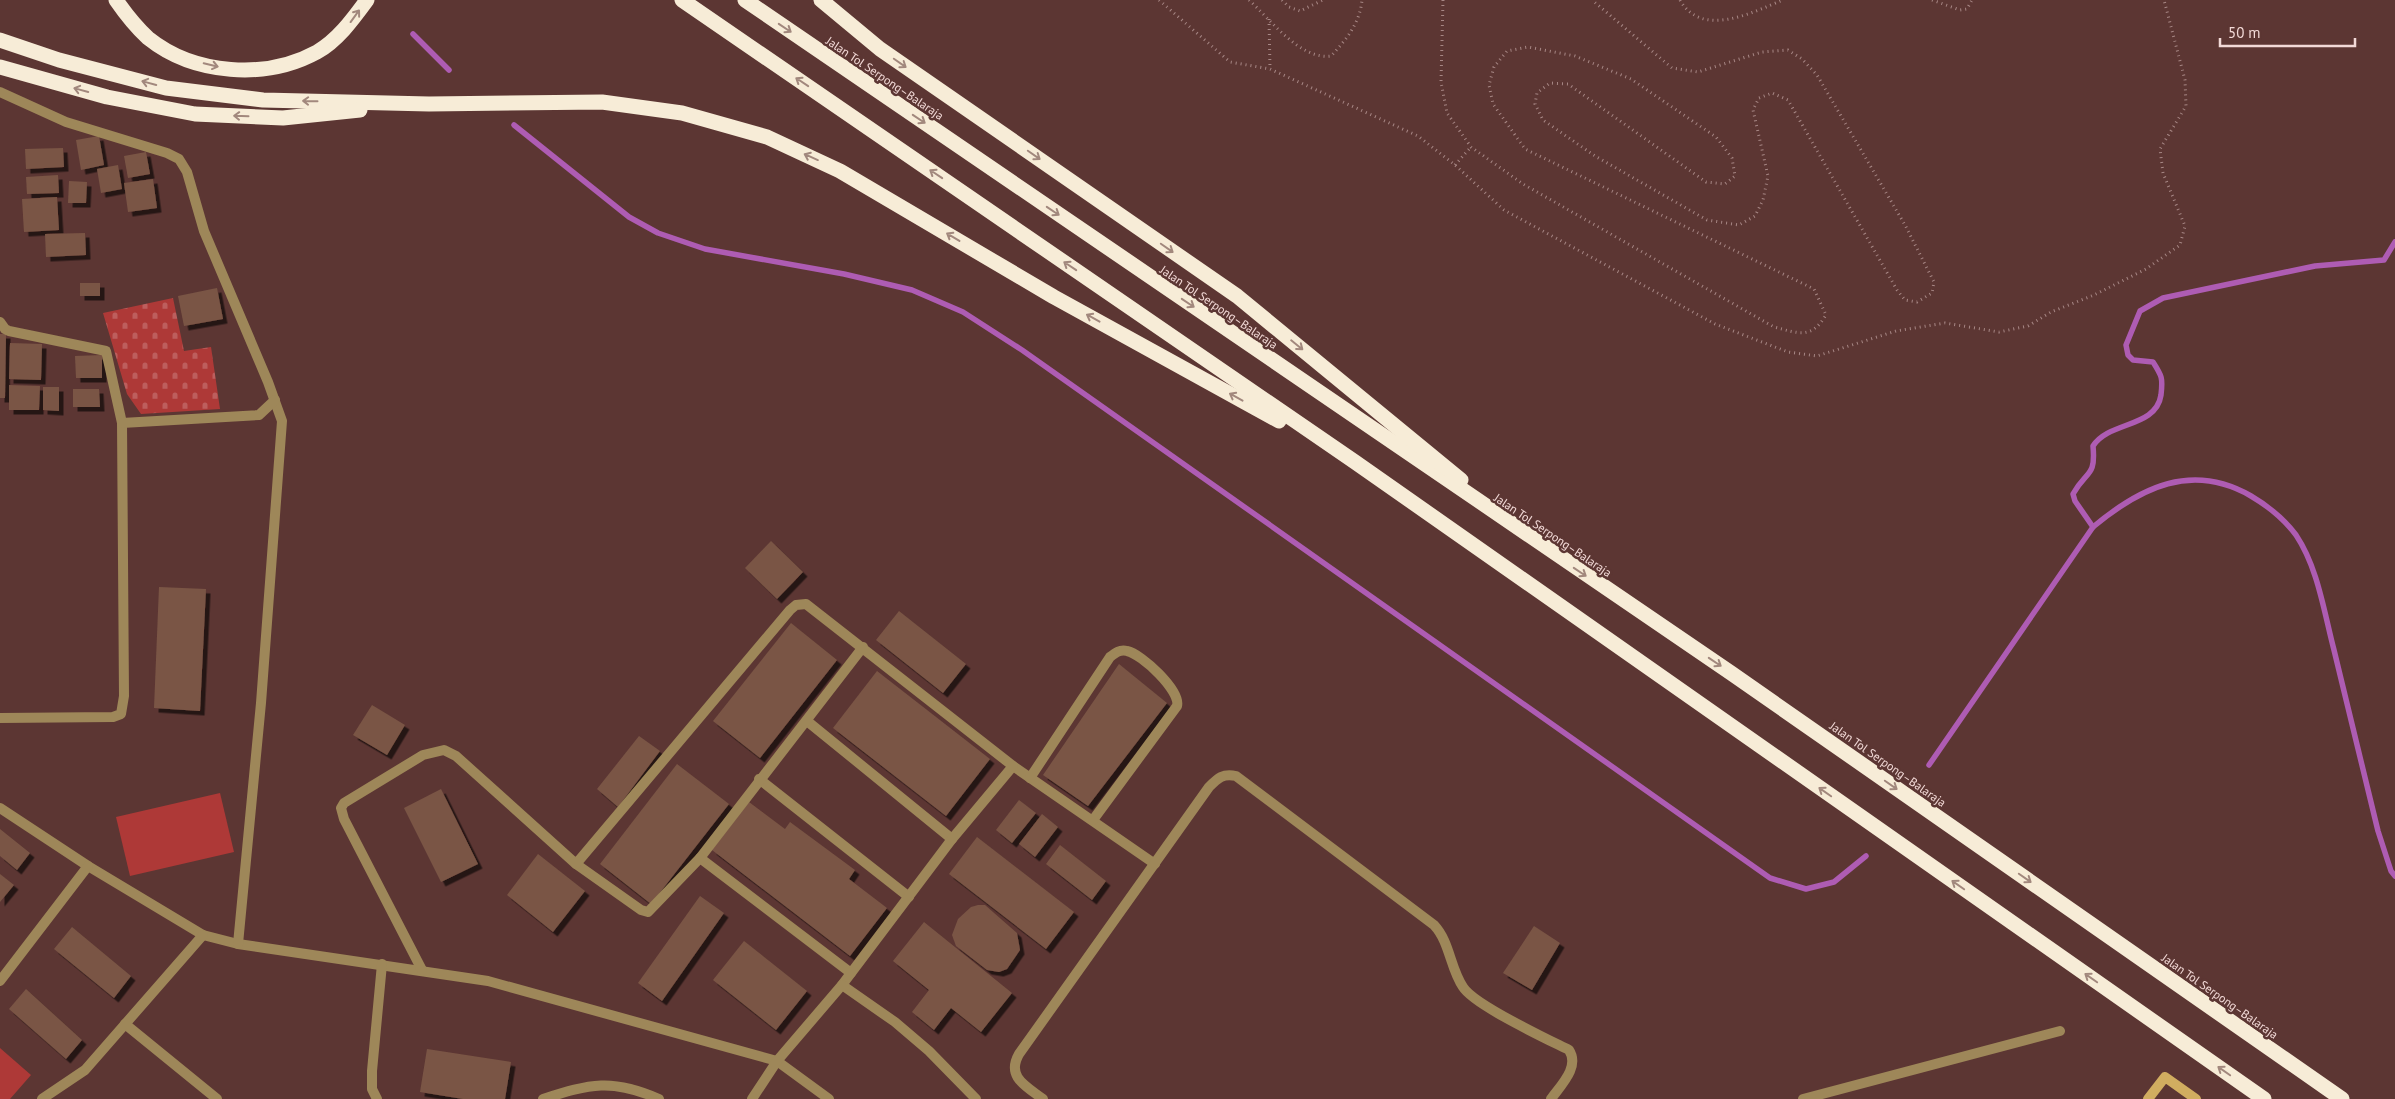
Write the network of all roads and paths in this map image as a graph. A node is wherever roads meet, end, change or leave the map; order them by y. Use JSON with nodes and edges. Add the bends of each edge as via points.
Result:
{"nodes":[{"id":1,"x":116,"y":0,"type":"edge"},
{"id":2,"x":367,"y":0,"type":"edge"},
{"id":3,"x":682,"y":0,"type":"edge"},
{"id":4,"x":745,"y":0,"type":"edge"},
{"id":5,"x":808,"y":0,"type":"edge"},
{"id":6,"x":821,"y":0,"type":"edge"},
{"id":7,"x":1159,"y":0,"type":"edge"},
{"id":8,"x":1249,"y":0,"type":"edge"},
{"id":9,"x":1282,"y":0,"type":"edge"},
{"id":10,"x":1323,"y":0,"type":"edge"},
{"id":11,"x":1362,"y":0,"type":"edge"},
{"id":12,"x":1443,"y":0,"type":"edge"},
{"id":13,"x":1592,"y":0,"type":"edge"},
{"id":14,"x":1680,"y":0,"type":"edge"},
{"id":15,"x":1783,"y":0,"type":"edge"},
{"id":16,"x":1932,"y":0,"type":"edge"},
{"id":17,"x":1972,"y":0,"type":"edge"},
{"id":18,"x":2164,"y":0,"type":"edge"},
{"id":19,"x":1269,"y":19,"type":"junction"},
{"id":20,"x":0,"y":40,"type":"edge"},
{"id":21,"x":880,"y":49,"type":"junction"},
{"id":22,"x":0,"y":67,"type":"edge"},
{"id":23,"x":1270,"y":69,"type":"junction"},
{"id":24,"x":0,"y":92,"type":"edge"},
{"id":25,"x":429,"y":104,"type":"junction"},
{"id":26,"x":1471,"y":147,"type":"junction"},
{"id":27,"x":1455,"y":165,"type":"junction"},
{"id":28,"x":0,"y":322,"type":"edge"},
{"id":29,"x":274,"y":400,"type":"junction"},
{"id":30,"x":122,"y":423,"type":"junction"},
{"id":31,"x":1355,"y":462,"type":"junction"},
{"id":32,"x":1540,"y":544,"type":"junction"},
{"id":33,"x":862,"y":647,"type":"junction"},
{"id":34,"x":0,"y":718,"type":"edge"},
{"id":35,"x":807,"y":721,"type":"junction"},
{"id":36,"x":1013,"y":766,"type":"junction"},
{"id":37,"x":1030,"y":778,"type":"junction"},
{"id":38,"x":759,"y":779,"type":"junction"},
{"id":39,"x":0,"y":808,"type":"edge"},
{"id":40,"x":1092,"y":820,"type":"junction"},
{"id":41,"x":952,"y":839,"type":"junction"},
{"id":42,"x":700,"y":858,"type":"junction"},
{"id":43,"x":576,"y":864,"type":"junction"},
{"id":44,"x":1155,"y":864,"type":"junction"},
{"id":45,"x":88,"y":866,"type":"junction"},
{"id":46,"x":909,"y":897,"type":"junction"},
{"id":47,"x":203,"y":935,"type":"junction"},
{"id":48,"x":238,"y":944,"type":"junction"},
{"id":49,"x":382,"y":964,"type":"junction"},
{"id":50,"x":422,"y":970,"type":"junction"},
{"id":51,"x":851,"y":973,"type":"junction"},
{"id":52,"x":0,"y":981,"type":"edge"},
{"id":53,"x":842,"y":985,"type":"junction"},
{"id":54,"x":125,"y":1024,"type":"junction"},
{"id":55,"x":2060,"y":1031,"type":"dead end"},
{"id":56,"x":777,"y":1062,"type":"junction"},
{"id":57,"x":970,"y":1097,"type":"edge"},
{"id":58,"x":42,"y":1099,"type":"edge"},
{"id":59,"x":217,"y":1099,"type":"edge"},
{"id":60,"x":377,"y":1099,"type":"edge"},
{"id":61,"x":543,"y":1099,"type":"edge"},
{"id":62,"x":658,"y":1099,"type":"edge"},
{"id":63,"x":752,"y":1099,"type":"edge"},
{"id":64,"x":828,"y":1099,"type":"edge"},
{"id":65,"x":1043,"y":1099,"type":"edge"},
{"id":66,"x":1551,"y":1099,"type":"edge"},
{"id":67,"x":1803,"y":1099,"type":"edge"},
{"id":68,"x":2148,"y":1099,"type":"edge"},
{"id":69,"x":2196,"y":1099,"type":"edge"},
{"id":70,"x":2264,"y":1099,"type":"edge"},
{"id":71,"x":2342,"y":1099,"type":"edge"}],
"edges":[{"from":1,"to":2,"type":"highway","one_way":true,"via":[[148,38],[187,60],[237,71],[279,67],[318,52],[346,28]]},
{"from":31,"to":3,"type":"highway","one_way":true},
{"from":4,"to":32,"type":"highway","name":"Jalan Tol Serpong–Balaraja","one_way":true},
{"from":5,"to":21,"type":"highway"},
{"from":6,"to":21,"type":"highway"},
{"from":7,"to":23,"type":"path","via":[[1230,62]]},
{"from":8,"to":19,"type":"path"},
{"from":9,"to":10,"type":"path","via":[[1288,8],[1300,11]]},
{"from":11,"to":19,"type":"path","via":[[1361,10],[1348,38],[1331,56],[1321,58],[1300,49]]},
{"from":12,"to":26,"type":"path","via":[[1441,82],[1444,98],[1447,113]]},
{"from":13,"to":26,"type":"path","via":[[1672,68],[1698,72],[1762,52],[1788,50],[1802,59],[1817,75],[1905,225],[1934,282],[1932,293],[1917,302],[1905,300],[1896,290],[1788,100],[1772,93],[1759,98],[1753,110],[1768,176],[1763,200],[1755,216],[1739,225],[1707,220],[1595,156],[1543,120],[1534,104],[1537,93],[1550,83],[1568,84],[1706,182],[1725,184],[1735,176],[1732,158],[1716,137],[1631,79],[1575,56],[1528,47],[1507,51],[1494,67],[1489,85],[1492,104],[1525,150],[1814,289],[1826,315],[1818,328],[1801,334],[1774,327],[1523,184]]},
{"from":14,"to":15,"type":"path","via":[[1696,16],[1730,20]]},
{"from":16,"to":17,"type":"path","via":[[1960,10],[1967,9]]},
{"from":18,"to":27,"type":"path","via":[[2186,80],[2186,106],[2160,149],[2163,173],[2185,226],[2180,245],[2146,269],[2051,312],[2028,326],[1999,332],[1945,323],[1896,331],[1817,356],[1788,352],[1715,324],[1504,210]]},
{"from":19,"to":23,"type":"path"},
{"from":25,"to":20,"type":"highway","one_way":true,"via":[[263,100],[166,88],[58,60]]},
{"from":21,"to":32,"type":"highway","one_way":true,"via":[[1237,296]]},
{"from":25,"to":22,"type":"highway","one_way":true,"via":[[283,118],[195,114],[107,97]]},
{"from":23,"to":27,"type":"path","via":[[1418,136]]},
{"from":24,"to":29,"type":"street","via":[[66,122],[178,159],[187,172],[204,231]]},
{"from":31,"to":25,"type":"highway","one_way":true,"via":[[1054,297],[840,171],[767,138],[682,113],[602,102]]},
{"from":26,"to":27,"type":"path"},
{"from":28,"to":30,"type":"street","via":[[9,331],[106,352]]},
{"from":29,"to":30,"type":"street","via":[[259,415]]},
{"from":29,"to":48,"type":"street","via":[[282,421],[262,703]]},
{"from":30,"to":34,"type":"street","via":[[122,711],[113,717]]},
{"from":70,"to":31,"type":"highway","one_way":true},
{"from":32,"to":71,"type":"highway","name":"Jalan Tol Serpong–Balaraja","one_way":true,"via":[[1731,673]]},
{"from":33,"to":35,"type":"street"},
{"from":33,"to":36,"type":"street"},
{"from":33,"to":43,"type":"street","via":[[806,604],[796,605]]},
{"from":35,"to":38,"type":"street"},
{"from":35,"to":41,"type":"street"},
{"from":36,"to":37,"type":"street"},
{"from":36,"to":41,"type":"street"},
{"from":37,"to":40,"type":"street"},
{"from":37,"to":40,"type":"street","via":[[1110,658],[1122,650],[1133,654],[1173,689],[1177,706]]},
{"from":38,"to":42,"type":"street"},
{"from":38,"to":46,"type":"street"},
{"from":39,"to":45,"type":"street"},
{"from":40,"to":44,"type":"street"},
{"from":41,"to":46,"type":"street"},
{"from":42,"to":43,"type":"street","via":[[648,912]]},
{"from":42,"to":51,"type":"street"},
{"from":43,"to":50,"type":"street","via":[[456,756],[444,750],[423,755],[349,799],[341,808],[344,820]]},
{"from":44,"to":65,"type":"street","via":[[1015,1062],[1017,1077]]},
{"from":44,"to":66,"type":"street","via":[[1209,787],[1224,775],[1236,776],[1434,925],[1445,941],[1459,980],[1471,997],[1569,1050],[1573,1066]]},
{"from":45,"to":47,"type":"street"},
{"from":45,"to":52,"type":"street"},
{"from":46,"to":51,"type":"street"},
{"from":47,"to":48,"type":"street"},
{"from":47,"to":54,"type":"street"},
{"from":48,"to":49,"type":"street"},
{"from":49,"to":50,"type":"street"},
{"from":49,"to":60,"type":"street","via":[[372,1072],[372,1089]]},
{"from":50,"to":56,"type":"street","via":[[488,981]]},
{"from":51,"to":53,"type":"street"},
{"from":53,"to":56,"type":"street"},
{"from":53,"to":57,"type":"street","via":[[895,1022],[929,1051]]},
{"from":54,"to":58,"type":"street","via":[[85,1070]]},
{"from":54,"to":59,"type":"street"},
{"from":55,"to":67,"type":"street"},
{"from":56,"to":63,"type":"street"},
{"from":56,"to":64,"type":"street"},
{"from":61,"to":62,"type":"street","via":[[581,1087],[616,1085]]},
{"from":68,"to":69,"type":"street","via":[[2165,1077]]}]}
